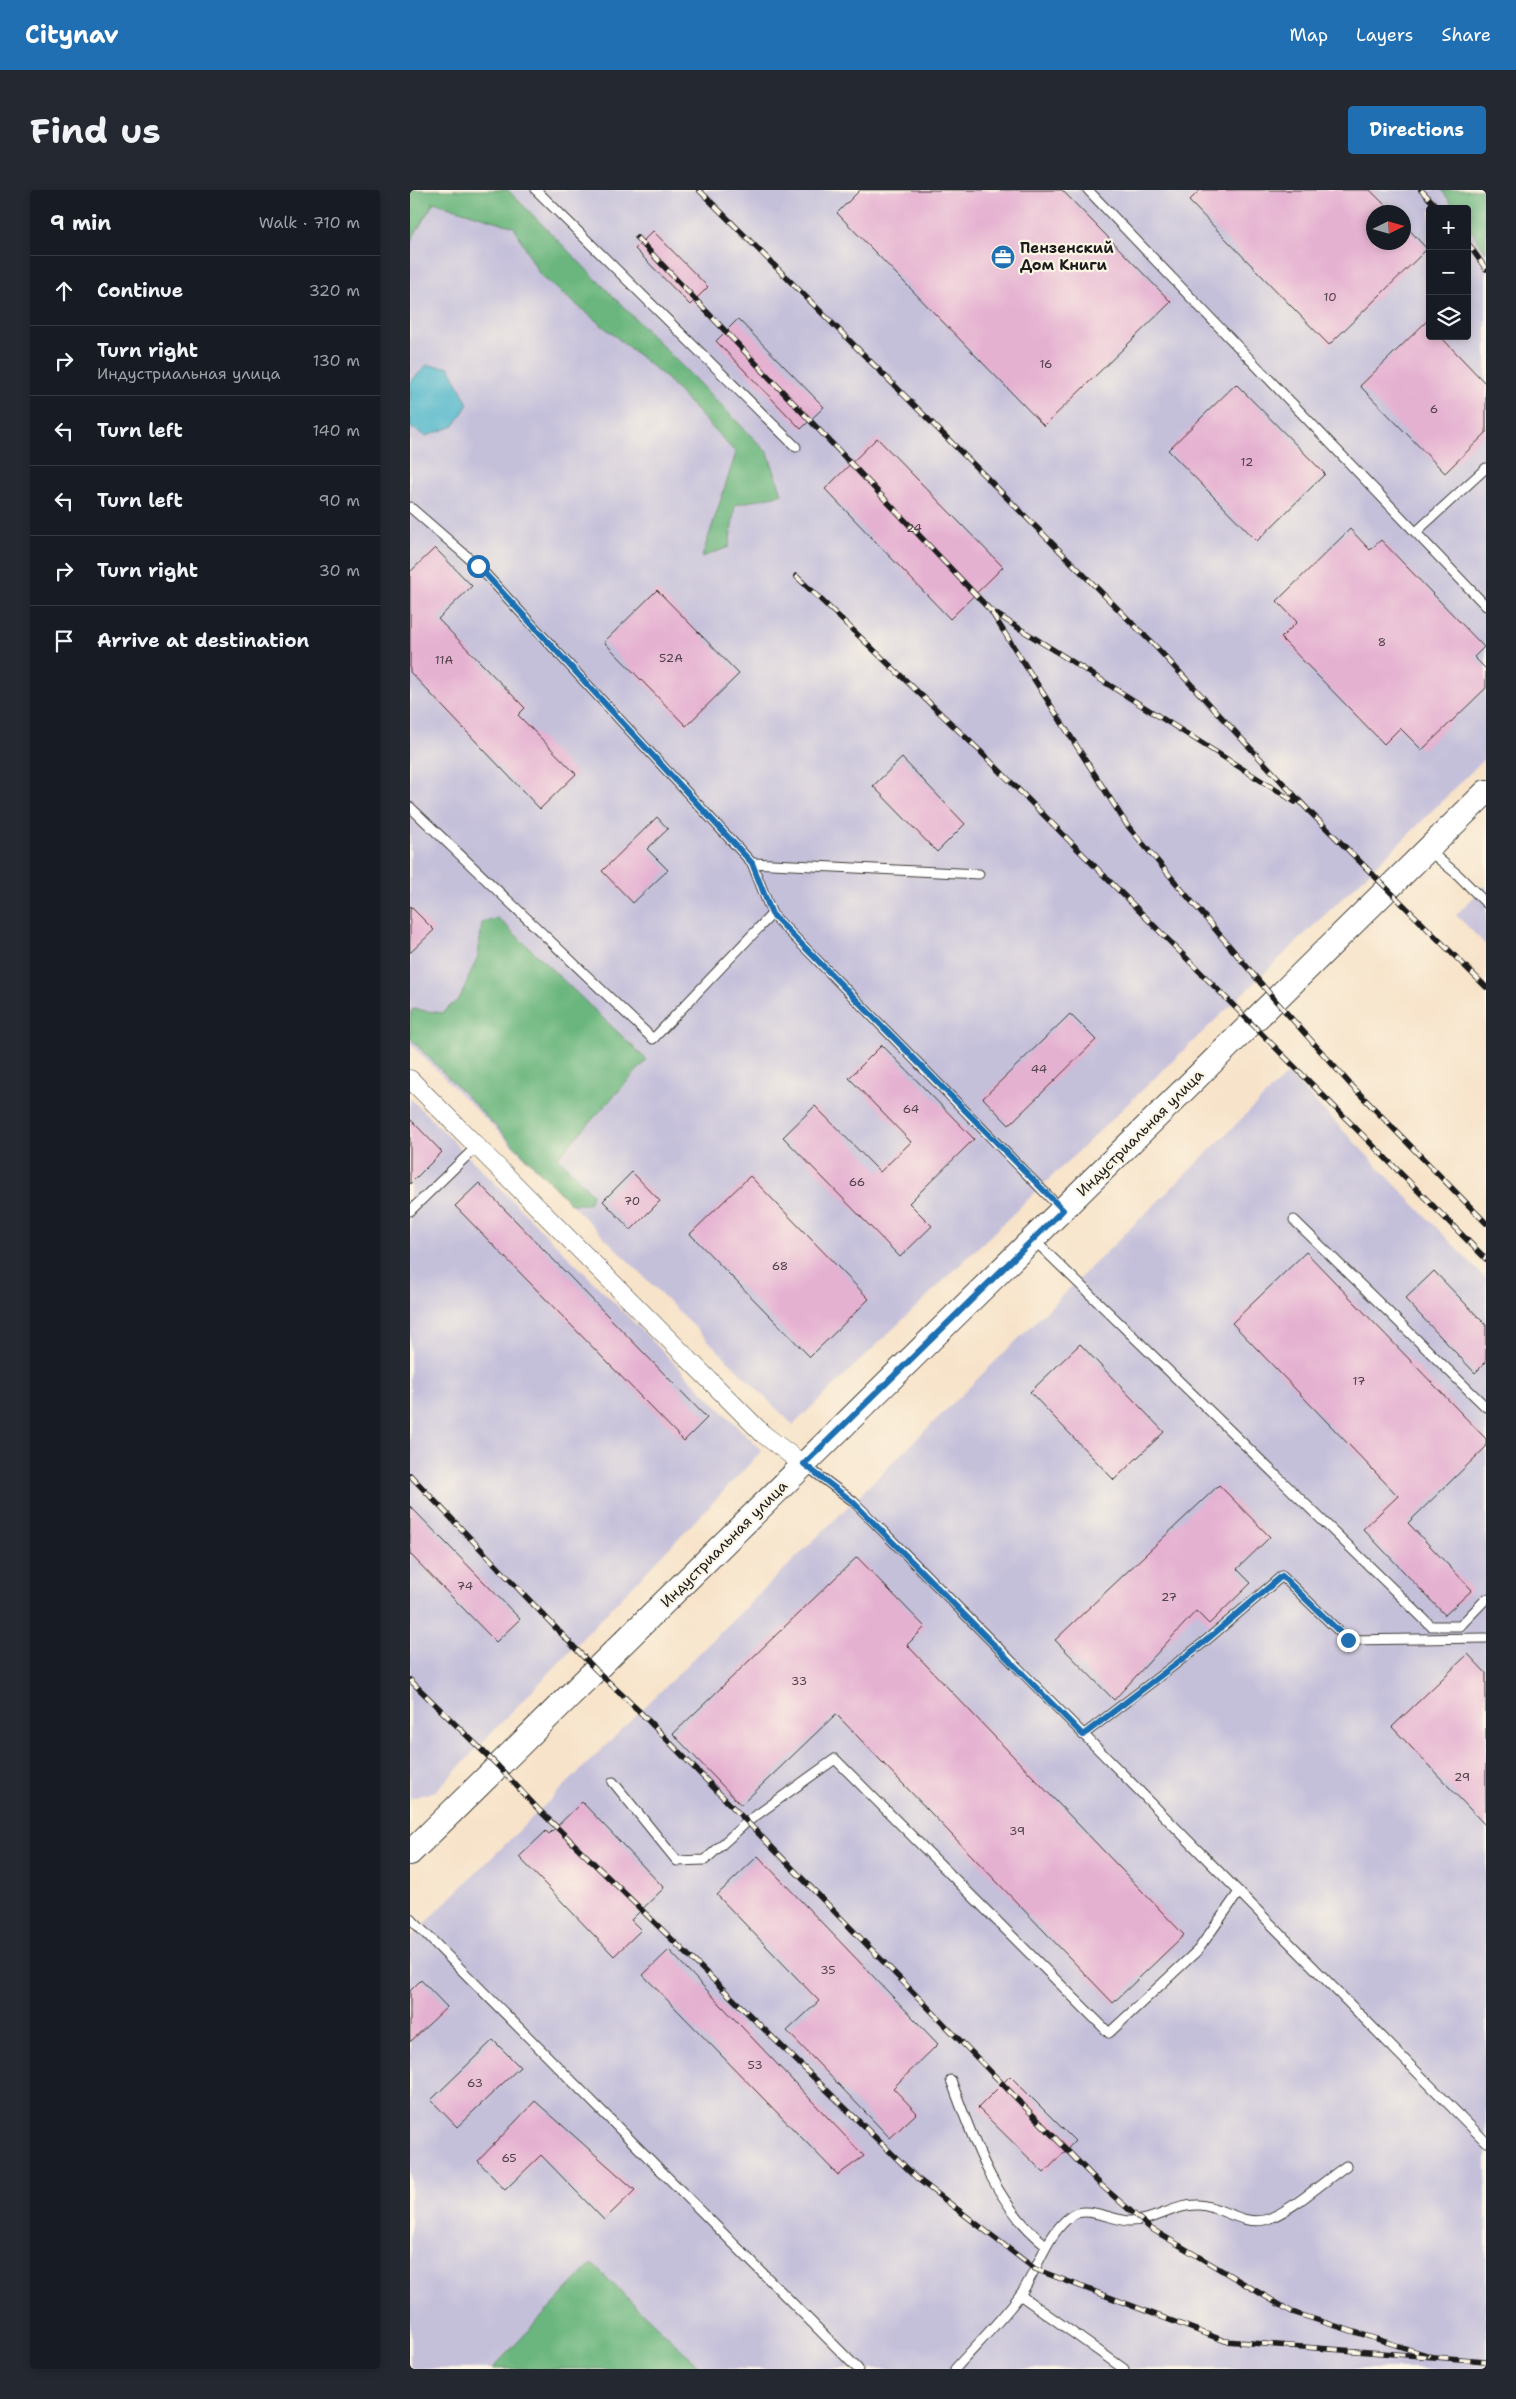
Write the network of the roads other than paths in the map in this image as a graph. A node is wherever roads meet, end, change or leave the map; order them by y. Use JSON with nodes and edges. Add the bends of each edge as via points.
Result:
{"nodes":[{"id":1,"x":536,"y":190,"type":"edge"},
{"id":2,"x":1088,"y":190,"type":"edge"},
{"id":3,"x":796,"y":448,"type":"dead end"},
{"id":4,"x":1486,"y":468,"type":"edge"},
{"id":5,"x":410,"y":507,"type":"edge"},
{"id":6,"x":1416,"y":532,"type":"junction"},
{"id":7,"x":1486,"y":606,"type":"edge"},
{"id":8,"x":1486,"y":792,"type":"edge"},
{"id":9,"x":410,"y":807,"type":"edge"},
{"id":10,"x":1428,"y":850,"type":"junction"},
{"id":11,"x":752,"y":863,"type":"junction"},
{"id":12,"x":979,"y":874,"type":"dead end"},
{"id":13,"x":1486,"y":903,"type":"edge"},
{"id":14,"x":772,"y":914,"type":"junction"},
{"id":15,"x":410,"y":1079,"type":"edge"},
{"id":16,"x":477,"y":1146,"type":"junction"},
{"id":17,"x":1063,"y":1210,"type":"junction"},
{"id":18,"x":410,"y":1211,"type":"edge"},
{"id":19,"x":1294,"y":1220,"type":"dead end"},
{"id":20,"x":1033,"y":1239,"type":"junction"},
{"id":21,"x":1486,"y":1407,"type":"edge"},
{"id":22,"x":804,"y":1464,"type":"junction"},
{"id":23,"x":1486,"y":1599,"type":"edge"},
{"id":24,"x":1486,"y":1638,"type":"edge"},
{"id":25,"x":1083,"y":1735,"type":"junction"},
{"id":26,"x":613,"y":1782,"type":"dead end"},
{"id":27,"x":410,"y":1853,"type":"edge"},
{"id":28,"x":1239,"y":1892,"type":"junction"},
{"id":29,"x":410,"y":1918,"type":"edge"},
{"id":30,"x":950,"y":2080,"type":"dead end"},
{"id":31,"x":1486,"y":2142,"type":"edge"},
{"id":32,"x":1346,"y":2166,"type":"dead end"},
{"id":33,"x":1046,"y":2244,"type":"junction"},
{"id":34,"x":1020,"y":2295,"type":"junction"},
{"id":35,"x":858,"y":2369,"type":"edge"},
{"id":36,"x":955,"y":2369,"type":"edge"},
{"id":37,"x":1124,"y":2369,"type":"edge"}],
"edges":[{"from":1,"to":3,"type":"lane"},
{"from":2,"to":6,"type":"lane"},
{"from":4,"to":6,"type":"lane"},
{"from":5,"to":11,"type":"lane","via":[[478,566]]},
{"from":6,"to":7,"type":"lane"},
{"from":8,"to":10,"type":"street","name":"Индустриальная улица"},
{"from":9,"to":14,"type":"lane","via":[[653,1039]]},
{"from":10,"to":13,"type":"lane"},
{"from":10,"to":17,"type":"street","name":"Индустриальная улица"},
{"from":11,"to":12,"type":"lane"},
{"from":11,"to":14,"type":"lane"},
{"from":14,"to":17,"type":"lane"},
{"from":15,"to":16,"type":"street"},
{"from":16,"to":18,"type":"lane"},
{"from":16,"to":22,"type":"street","via":[[763,1434]]},
{"from":17,"to":20,"type":"street","name":"Индустриальная улица"},
{"from":19,"to":21,"type":"lane"},
{"from":20,"to":22,"type":"street","name":"Индустриальная улица"},
{"from":20,"to":23,"type":"lane","via":[[1431,1626],[1460,1626]]},
{"from":22,"to":25,"type":"lane","via":[[853,1502]]},
{"from":22,"to":27,"type":"street","name":"Индустриальная улица"},
{"from":24,"to":25,"type":"lane","via":[[1348,1640],[1282,1576],[1203,1643]]},
{"from":25,"to":28,"type":"lane"},
{"from":26,"to":28,"type":"lane","via":[[678,1861],[705,1860],[747,1822],[835,1759],[1108,2033],[1198,1950]]},
{"from":28,"to":31,"type":"lane"},
{"from":29,"to":35,"type":"lane"},
{"from":30,"to":33,"type":"lane","via":[[978,2152],[1016,2217]]},
{"from":32,"to":33,"type":"lane","via":[[1277,2216],[1262,2220],[1248,2220],[1200,2205],[1184,2206],[1142,2221],[1082,2212],[1071,2216]]},
{"from":33,"to":34,"type":"lane"},
{"from":34,"to":36,"type":"lane"},
{"from":34,"to":37,"type":"lane"}]}
